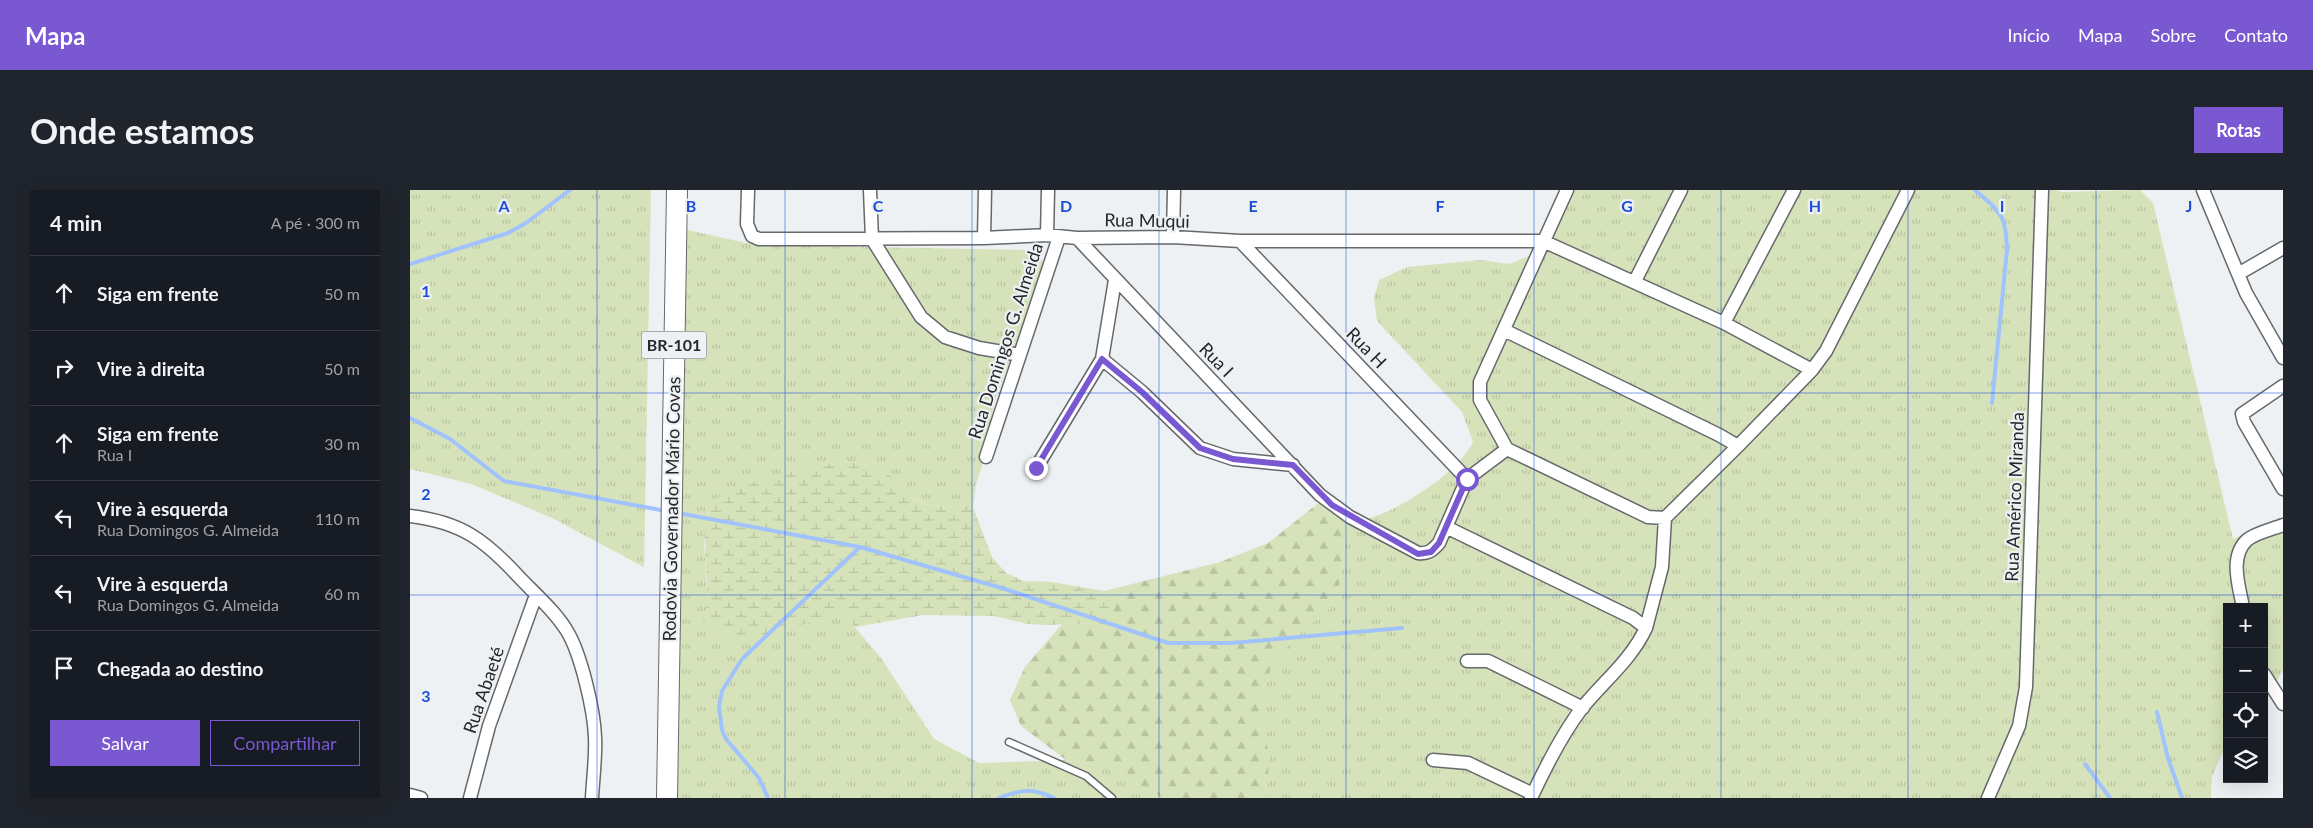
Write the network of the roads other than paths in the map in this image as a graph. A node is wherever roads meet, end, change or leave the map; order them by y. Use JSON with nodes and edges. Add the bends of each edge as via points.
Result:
{"nodes":[{"id":1,"x":678,"y":190,"type":"edge"},
{"id":2,"x":748,"y":190,"type":"edge"},
{"id":3,"x":870,"y":190,"type":"edge"},
{"id":4,"x":985,"y":190,"type":"edge"},
{"id":5,"x":1048,"y":190,"type":"edge"},
{"id":6,"x":1174,"y":190,"type":"edge"},
{"id":7,"x":1568,"y":190,"type":"edge"},
{"id":8,"x":1681,"y":190,"type":"edge"},
{"id":9,"x":1794,"y":190,"type":"edge"},
{"id":10,"x":1908,"y":190,"type":"edge"},
{"id":11,"x":2042,"y":190,"type":"edge"},
{"id":12,"x":2203,"y":190,"type":"edge"},
{"id":13,"x":1053,"y":236,"type":"junction"},
{"id":14,"x":1173,"y":237,"type":"junction"},
{"id":15,"x":984,"y":238,"type":"junction"},
{"id":16,"x":1077,"y":238,"type":"junction"},
{"id":17,"x":872,"y":239,"type":"junction"},
{"id":18,"x":1240,"y":241,"type":"junction"},
{"id":19,"x":1543,"y":241,"type":"junction"},
{"id":20,"x":2283,"y":248,"type":"edge"},
{"id":21,"x":2238,"y":274,"type":"junction"},
{"id":22,"x":1115,"y":280,"type":"junction"},
{"id":23,"x":1635,"y":281,"type":"junction"},
{"id":24,"x":1724,"y":323,"type":"junction"},
{"id":25,"x":1504,"y":330,"type":"junction"},
{"id":26,"x":1020,"y":355,"type":"junction"},
{"id":27,"x":2283,"y":358,"type":"edge"},
{"id":28,"x":1102,"y":359,"type":"junction"},
{"id":29,"x":1812,"y":370,"type":"junction"},
{"id":30,"x":2283,"y":386,"type":"edge"},
{"id":31,"x":1738,"y":446,"type":"junction"},
{"id":32,"x":1507,"y":449,"type":"junction"},
{"id":33,"x":986,"y":457,"type":"dead end"},
{"id":34,"x":1293,"y":465,"type":"junction"},
{"id":35,"x":1036,"y":468,"type":"dead end"},
{"id":36,"x":1467,"y":479,"type":"junction"},
{"id":37,"x":2283,"y":489,"type":"edge"},
{"id":38,"x":410,"y":516,"type":"edge"},
{"id":39,"x":1665,"y":518,"type":"junction"},
{"id":40,"x":2283,"y":526,"type":"edge"},
{"id":41,"x":1446,"y":527,"type":"junction"},
{"id":42,"x":536,"y":595,"type":"junction"},
{"id":43,"x":2242,"y":603,"type":"edge"},
{"id":44,"x":1646,"y":628,"type":"junction"},
{"id":45,"x":1467,"y":661,"type":"dead end"},
{"id":46,"x":2268,"y":680,"type":"edge"},
{"id":47,"x":2283,"y":704,"type":"edge"},
{"id":48,"x":1583,"y":708,"type":"junction"},
{"id":49,"x":1009,"y":742,"type":"dead end"},
{"id":50,"x":1433,"y":760,"type":"dead end"},
{"id":51,"x":410,"y":795,"type":"edge"},
{"id":52,"x":1532,"y":796,"type":"edge"},
{"id":53,"x":421,"y":798,"type":"edge"},
{"id":54,"x":470,"y":798,"type":"edge"},
{"id":55,"x":592,"y":798,"type":"edge"},
{"id":56,"x":668,"y":798,"type":"edge"},
{"id":57,"x":1112,"y":798,"type":"edge"},
{"id":58,"x":1988,"y":798,"type":"edge"}],
"edges":[{"from":1,"to":56,"type":"main road","name":"Rodovia Governador Mário Covas","number":"BR-101"},
{"from":2,"to":17,"type":"street","name":"Rua Muqui","via":[[747,224],[752,236]]},
{"from":3,"to":17,"type":"street"},
{"from":4,"to":15,"type":"street"},
{"from":5,"to":13,"type":"street","name":"Rua Domingos G. Almeida"},
{"from":6,"to":14,"type":"street"},
{"from":7,"to":19,"type":"street"},
{"from":8,"to":23,"type":"street"},
{"from":9,"to":24,"type":"street"},
{"from":10,"to":29,"type":"street","via":[[1826,351]]},
{"from":11,"to":58,"type":"street","name":"Rua Américo Miranda","via":[[2026,687],[2019,726]]},
{"from":12,"to":21,"type":"street"},
{"from":13,"to":15,"type":"street","name":"Rua Muqui"},
{"from":13,"to":16,"type":"street","name":"Rua Muqui"},
{"from":13,"to":26,"type":"street","name":"Rua Domingos G. Almeida"},
{"from":14,"to":16,"type":"street","name":"Rua Muqui"},
{"from":14,"to":18,"type":"street","name":"Rua Muqui"},
{"from":15,"to":17,"type":"street","name":"Rua Muqui"},
{"from":16,"to":22,"type":"street","name":"Rua I"},
{"from":17,"to":26,"type":"street","via":[[921,317],[945,337],[979,348]]},
{"from":18,"to":19,"type":"street","name":"Rua Muqui"},
{"from":18,"to":36,"type":"street","name":"Rua H"},
{"from":19,"to":23,"type":"street"},
{"from":19,"to":25,"type":"street"},
{"from":20,"to":21,"type":"street"},
{"from":21,"to":27,"type":"street"},
{"from":22,"to":28,"type":"street"},
{"from":22,"to":34,"type":"street","name":"Rua I"},
{"from":23,"to":24,"type":"street"},
{"from":24,"to":29,"type":"street"},
{"from":25,"to":31,"type":"street"},
{"from":25,"to":32,"type":"street","via":[[1480,382],[1480,400]]},
{"from":26,"to":33,"type":"street","name":"Rua Domingos G. Almeida"},
{"from":28,"to":34,"type":"street","via":[[1200,448],[1233,459]]},
{"from":28,"to":35,"type":"street"},
{"from":29,"to":31,"type":"street"},
{"from":30,"to":37,"type":"street","via":[[2242,414]]},
{"from":31,"to":39,"type":"street"},
{"from":32,"to":36,"type":"street"},
{"from":32,"to":39,"type":"street","via":[[1648,517]]},
{"from":34,"to":41,"type":"street","name":"Rua I","via":[[1332,505],[1418,554],[1431,552]]},
{"from":36,"to":41,"type":"street"},
{"from":38,"to":42,"type":"street","via":[[456,526],[476,536],[496,552]]},
{"from":39,"to":44,"type":"street","via":[[1662,567]]},
{"from":40,"to":43,"type":"street","via":[[2248,540],[2238,554],[2236,568]]},
{"from":41,"to":44,"type":"street","via":[[1633,618]]},
{"from":42,"to":54,"type":"street","name":"Rua Abaeté","via":[[489,726]]},
{"from":42,"to":55,"type":"street","via":[[567,632],[580,665],[595,737]]},
{"from":44,"to":48,"type":"street","via":[[1638,645]]},
{"from":45,"to":48,"type":"street","via":[[1488,661]]},
{"from":46,"to":47,"type":"street"},
{"from":48,"to":52,"type":"street","via":[[1568,728]]},
{"from":49,"to":57,"type":"lane","via":[[1086,776]]},
{"from":50,"to":52,"type":"street","via":[[1468,763]]},
{"from":51,"to":53,"type":"street"}]}
